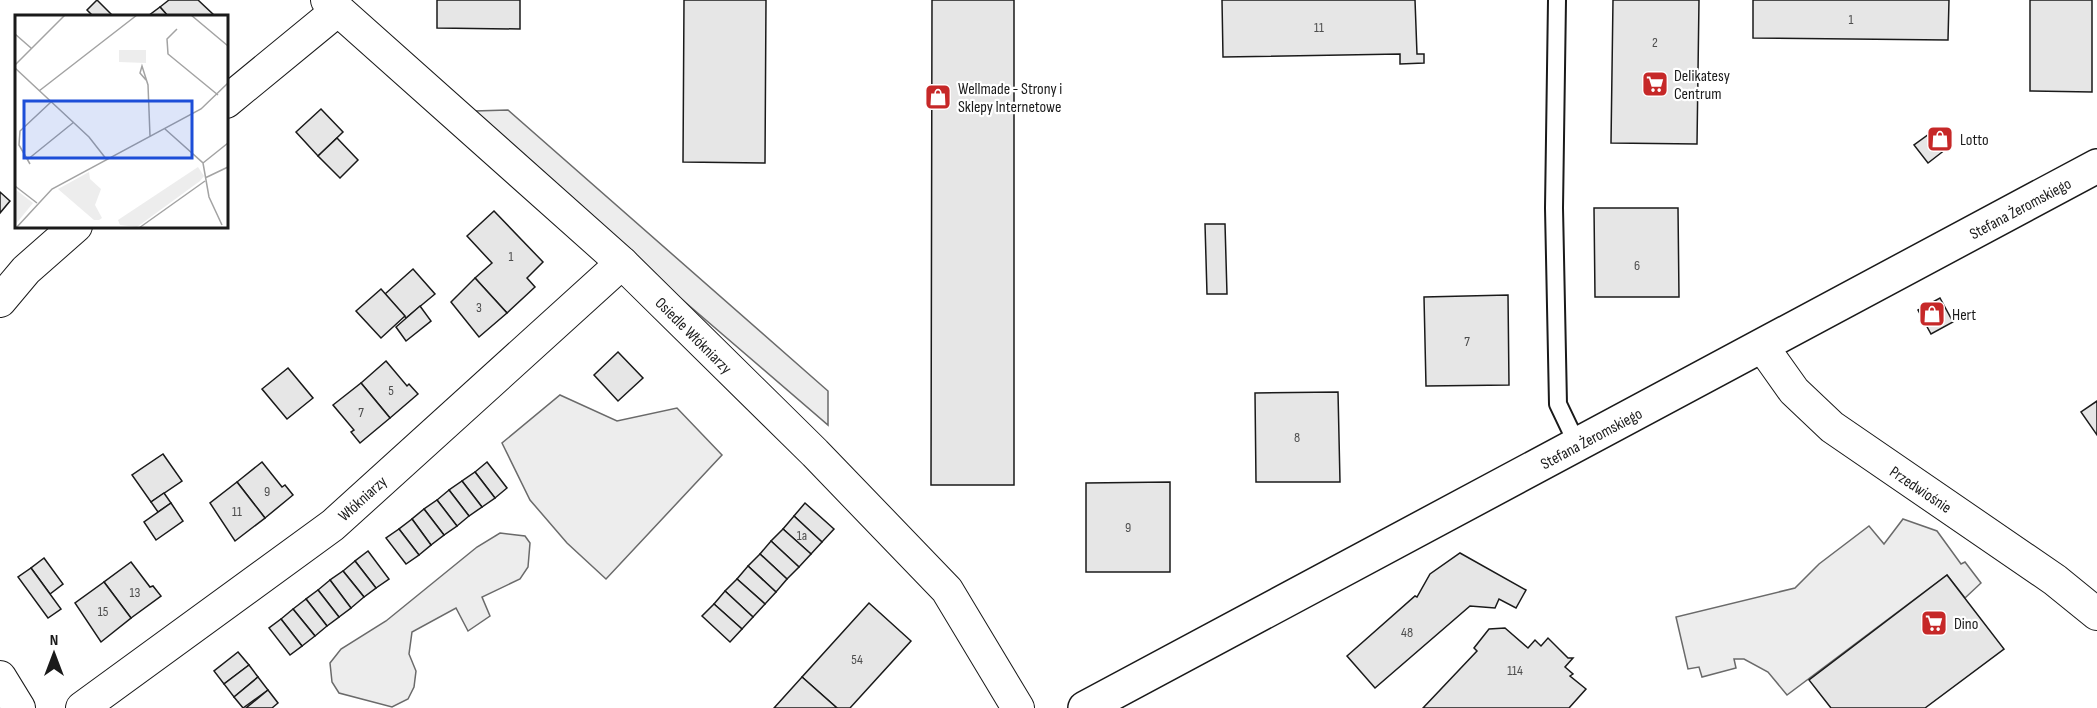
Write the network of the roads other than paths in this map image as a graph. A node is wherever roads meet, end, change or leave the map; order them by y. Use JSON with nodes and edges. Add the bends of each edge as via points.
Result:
{"nodes":[{"id":1,"x":1557,"y":0,"type":"edge"},
{"id":2,"x":333,"y":5,"type":"edge"},
{"id":3,"x":228,"y":100,"type":"edge"},
{"id":4,"x":2097,"y":166,"type":"edge"},
{"id":5,"x":74,"y":228,"type":"edge"},
{"id":6,"x":622,"y":264,"type":"junction"},
{"id":7,"x":0,"y":301,"type":"edge"},
{"id":8,"x":1762,"y":346,"type":"junction"},
{"id":9,"x":1578,"y":446,"type":"junction"},
{"id":10,"x":2097,"y":614,"type":"edge"},
{"id":11,"x":0,"y":677,"type":"edge"},
{"id":12,"x":19,"y":708,"type":"edge"},
{"id":13,"x":82,"y":708,"type":"edge"},
{"id":14,"x":1018,"y":708,"type":"edge"},
{"id":15,"x":1085,"y":708,"type":"edge"}],
"edges":[{"from":1,"to":9,"type":"lane","via":[[1554,208],[1558,404]]},
{"from":2,"to":3,"type":"street"},
{"from":2,"to":6,"type":"street","name":"Osiedle Włókniarzy"},
{"from":4,"to":8,"type":"street","name":"Stefana Żeromskiego"},
{"from":5,"to":7,"type":"street","via":[[26,270]]},
{"from":6,"to":13,"type":"street","name":"Włókniarzy","via":[[333,525]]},
{"from":6,"to":14,"type":"street","name":"Osiedle Włókniarzy","via":[[815,453],[947,590]]},
{"from":8,"to":9,"type":"street","name":"Stefana Żeromskiego"},
{"from":8,"to":10,"type":"street","name":"Przedwiośnie","via":[[1794,391],[1832,427],[2055,580]]},
{"from":9,"to":15,"type":"street","name":"Stefana Żeromskiego"},
{"from":11,"to":12,"type":"street"}]}
